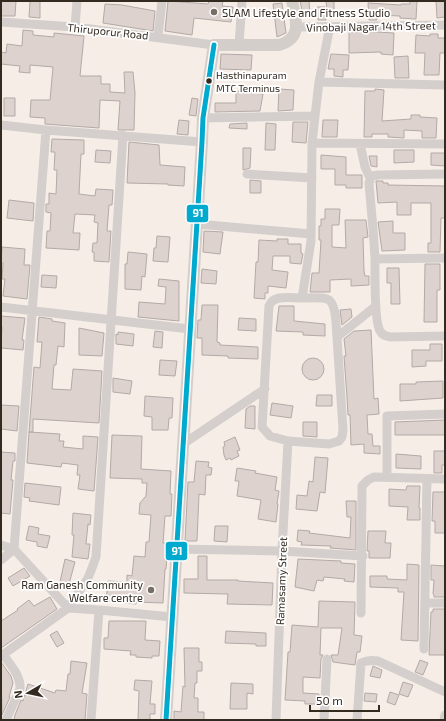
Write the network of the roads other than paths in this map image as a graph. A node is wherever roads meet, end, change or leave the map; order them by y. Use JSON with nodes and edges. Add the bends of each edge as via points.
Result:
{"nodes":[{"id":1,"x":77,"y":1,"type":"edge"},
{"id":2,"x":162,"y":1,"type":"edge"},
{"id":3,"x":242,"y":1,"type":"edge"},
{"id":4,"x":292,"y":1,"type":"edge"},
{"id":5,"x":1,"y":22,"type":"edge"},
{"id":6,"x":445,"y":25,"type":"edge"},
{"id":7,"x":330,"y":26,"type":"junction"},
{"id":8,"x":75,"y":27,"type":"junction"},
{"id":9,"x":297,"y":27,"type":"junction"},
{"id":10,"x":158,"y":36,"type":"junction"},
{"id":11,"x":214,"y":44,"type":"junction"},
{"id":12,"x":239,"y":45,"type":"junction"},
{"id":13,"x":319,"y":82,"type":"junction"},
{"id":14,"x":445,"y":85,"type":"edge"},
{"id":15,"x":315,"y":116,"type":"junction"},
{"id":16,"x":203,"y":118,"type":"junction"},
{"id":17,"x":1,"y":125,"type":"edge"},
{"id":18,"x":46,"y":130,"type":"junction"},
{"id":19,"x":123,"y":135,"type":"junction"},
{"id":20,"x":202,"y":142,"type":"junction"},
{"id":21,"x":312,"y":143,"type":"junction"},
{"id":22,"x":360,"y":144,"type":"junction"},
{"id":23,"x":445,"y":144,"type":"edge"},
{"id":24,"x":247,"y":174,"type":"dead end"},
{"id":25,"x":445,"y":174,"type":"edge"},
{"id":26,"x":312,"y":178,"type":"junction"},
{"id":27,"x":370,"y":178,"type":"junction"},
{"id":28,"x":197,"y":224,"type":"junction"},
{"id":29,"x":311,"y":234,"type":"junction"},
{"id":30,"x":445,"y":258,"type":"edge"},
{"id":31,"x":375,"y":259,"type":"junction"},
{"id":32,"x":302,"y":298,"type":"junction"},
{"id":33,"x":376,"y":306,"type":"junction"},
{"id":34,"x":1,"y":307,"type":"edge"},
{"id":35,"x":32,"y":310,"type":"junction"},
{"id":36,"x":110,"y":319,"type":"junction"},
{"id":37,"x":190,"y":329,"type":"junction"},
{"id":38,"x":445,"y":336,"type":"edge"},
{"id":39,"x":337,"y":337,"type":"junction"},
{"id":40,"x":265,"y":389,"type":"junction"},
{"id":41,"x":445,"y":414,"type":"edge"},
{"id":42,"x":288,"y":442,"type":"junction"},
{"id":43,"x":183,"y":444,"type":"junction"},
{"id":44,"x":387,"y":477,"type":"junction"},
{"id":45,"x":428,"y":479,"type":"junction"},
{"id":46,"x":445,"y":479,"type":"edge"},
{"id":47,"x":1,"y":545,"type":"edge"},
{"id":48,"x":14,"y":549,"type":"junction"},
{"id":49,"x":176,"y":549,"type":"junction"},
{"id":50,"x":282,"y":551,"type":"junction"},
{"id":51,"x":363,"y":556,"type":"junction"},
{"id":52,"x":1,"y":560,"type":"edge"},
{"id":53,"x":424,"y":603,"type":"junction"},
{"id":54,"x":445,"y":603,"type":"edge"},
{"id":55,"x":68,"y":608,"type":"junction"},
{"id":56,"x":99,"y":610,"type":"junction"},
{"id":57,"x":361,"y":613,"type":"dead end"},
{"id":58,"x":172,"y":617,"type":"junction"},
{"id":59,"x":424,"y":649,"type":"dead end"},
{"id":60,"x":2,"y":655,"type":"edge"},
{"id":61,"x":327,"y":659,"type":"dead end"},
{"id":62,"x":445,"y":692,"type":"edge"},
{"id":63,"x":445,"y":715,"type":"edge"},
{"id":64,"x":6,"y":720,"type":"edge"},
{"id":65,"x":91,"y":720,"type":"edge"},
{"id":66,"x":166,"y":720,"type":"edge"},
{"id":67,"x":276,"y":720,"type":"edge"},
{"id":68,"x":324,"y":720,"type":"edge"},
{"id":69,"x":357,"y":720,"type":"edge"},
{"id":70,"x":444,"y":720,"type":"edge"}],
"edges":[{"from":1,"to":8,"type":"street"},
{"from":2,"to":10,"type":"street"},
{"from":3,"to":12,"type":"street"},
{"from":4,"to":9,"type":"street"},
{"from":5,"to":8,"type":"street","name":"Thiruporur Road"},
{"from":6,"to":7,"type":"street","name":"Vinobaji Nagar 14th Street"},
{"from":7,"to":9,"type":"street","name":"Vinobaji Nagar 14th Street"},
{"from":7,"to":13,"type":"street"},
{"from":8,"to":10,"type":"street","name":"Thiruporur Road"},
{"from":9,"to":12,"type":"street","via":[[292,38],[285,43]]},
{"from":10,"to":11,"type":"street","name":"Thiruporur Road"},
{"from":11,"to":12,"type":"street"},
{"from":11,"to":16,"type":"street"},
{"from":13,"to":14,"type":"street"},
{"from":13,"to":15,"type":"street"},
{"from":15,"to":16,"type":"street"},
{"from":15,"to":21,"type":"street"},
{"from":16,"to":20,"type":"street"},
{"from":17,"to":18,"type":"street"},
{"from":18,"to":19,"type":"street"},
{"from":18,"to":35,"type":"street"},
{"from":19,"to":20,"type":"street"},
{"from":19,"to":36,"type":"street"},
{"from":20,"to":28,"type":"street"},
{"from":21,"to":22,"type":"street"},
{"from":21,"to":26,"type":"street"},
{"from":22,"to":23,"type":"street"},
{"from":22,"to":27,"type":"street"},
{"from":24,"to":26,"type":"street"},
{"from":25,"to":27,"type":"street","via":[[378,174]]},
{"from":26,"to":29,"type":"street"},
{"from":27,"to":31,"type":"street"},
{"from":28,"to":29,"type":"street"},
{"from":28,"to":37,"type":"street"},
{"from":29,"to":32,"type":"street"},
{"from":30,"to":31,"type":"street"},
{"from":31,"to":33,"type":"street"},
{"from":32,"to":39,"type":"street","via":[[327,298],[331,302]]},
{"from":32,"to":40,"type":"street","via":[[276,298],[270,302]]},
{"from":33,"to":38,"type":"street","via":[[378,325],[385,336]]},
{"from":33,"to":39,"type":"street"},
{"from":34,"to":35,"type":"street"},
{"from":35,"to":36,"type":"street"},
{"from":35,"to":48,"type":"street"},
{"from":36,"to":37,"type":"street"},
{"from":36,"to":55,"type":"street","via":[[96,557],[88,578]]},
{"from":37,"to":43,"type":"street"},
{"from":39,"to":42,"type":"street","via":[[342,437],[339,442],[329,444]]},
{"from":40,"to":42,"type":"street","via":[[262,427],[270,436]]},
{"from":40,"to":43,"type":"street"},
{"from":41,"to":44,"type":"street","via":[[387,416]]},
{"from":42,"to":50,"type":"street","name":"Ramasamy Street"},
{"from":43,"to":49,"type":"street"},
{"from":44,"to":45,"type":"street"},
{"from":44,"to":51,"type":"street","via":[[374,477],[362,486]]},
{"from":45,"to":46,"type":"street"},
{"from":45,"to":53,"type":"street"},
{"from":47,"to":48,"type":"street"},
{"from":48,"to":52,"type":"street"},
{"from":48,"to":55,"type":"street"},
{"from":49,"to":50,"type":"street"},
{"from":49,"to":58,"type":"street"},
{"from":50,"to":51,"type":"street"},
{"from":50,"to":67,"type":"street","name":"Ramasamy Street"},
{"from":51,"to":57,"type":"street"},
{"from":53,"to":54,"type":"street"},
{"from":53,"to":59,"type":"street"},
{"from":55,"to":56,"type":"street"},
{"from":55,"to":60,"type":"street"},
{"from":56,"to":58,"type":"street"},
{"from":56,"to":65,"type":"street"},
{"from":58,"to":66,"type":"street"},
{"from":60,"to":64,"type":"street","via":[[18,676],[20,684]]},
{"from":61,"to":68,"type":"street"},
{"from":62,"to":69,"type":"street","via":[[378,661],[365,661],[362,663]]},
{"from":63,"to":70,"type":"street"}]}
